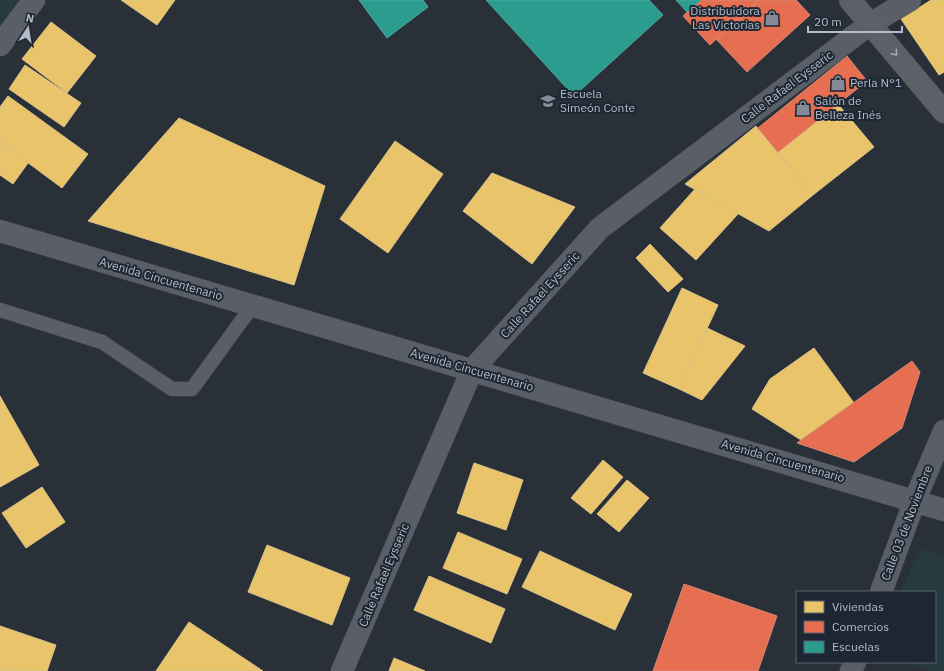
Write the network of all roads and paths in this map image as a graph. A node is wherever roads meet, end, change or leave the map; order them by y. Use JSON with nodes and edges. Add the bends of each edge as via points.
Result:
{"nodes":[{"id":1,"x":34,"y":0,"type":"edge"},
{"id":2,"x":850,"y":0,"type":"edge"},
{"id":3,"x":910,"y":0,"type":"edge"},
{"id":4,"x":870,"y":24,"type":"junction"},
{"id":5,"x":0,"y":45,"type":"edge"},
{"id":6,"x":944,"y":112,"type":"edge"},
{"id":7,"x":0,"y":231,"type":"edge"},
{"id":8,"x":253,"y":305,"type":"junction"},
{"id":9,"x":0,"y":310,"type":"edge"},
{"id":10,"x":472,"y":370,"type":"junction"},
{"id":11,"x":944,"y":431,"type":"edge"},
{"id":12,"x":915,"y":500,"type":"junction"},
{"id":13,"x":944,"y":510,"type":"edge"},
{"id":14,"x":881,"y":591,"type":"edge"},
{"id":15,"x":342,"y":671,"type":"edge"}],
"edges":[{"from":1,"to":5,"type":"street"},
{"from":2,"to":4,"type":"main road"},
{"from":3,"to":4,"type":"street","name":"Calle Rafael Eysseric"},
{"from":4,"to":6,"type":"main road","one_way":true},
{"from":4,"to":10,"type":"street","name":"Calle Rafael Eysseric","via":[[600,228]]},
{"from":7,"to":8,"type":"street","name":"Avenida Cincuentenario"},
{"from":8,"to":9,"type":"lane","via":[[192,389],[172,389],[102,342]]},
{"from":8,"to":10,"type":"street","name":"Avenida Cincuentenario"},
{"from":10,"to":12,"type":"street","name":"Avenida Cincuentenario"},
{"from":10,"to":15,"type":"street","name":"Calle Rafael Eysseric"},
{"from":11,"to":12,"type":"street","name":"Calle 03 de Noviembre"},
{"from":12,"to":13,"type":"street","name":"Avenida Cincuentenario"},
{"from":12,"to":14,"type":"street","name":"Calle 03 de Noviembre"}]}
